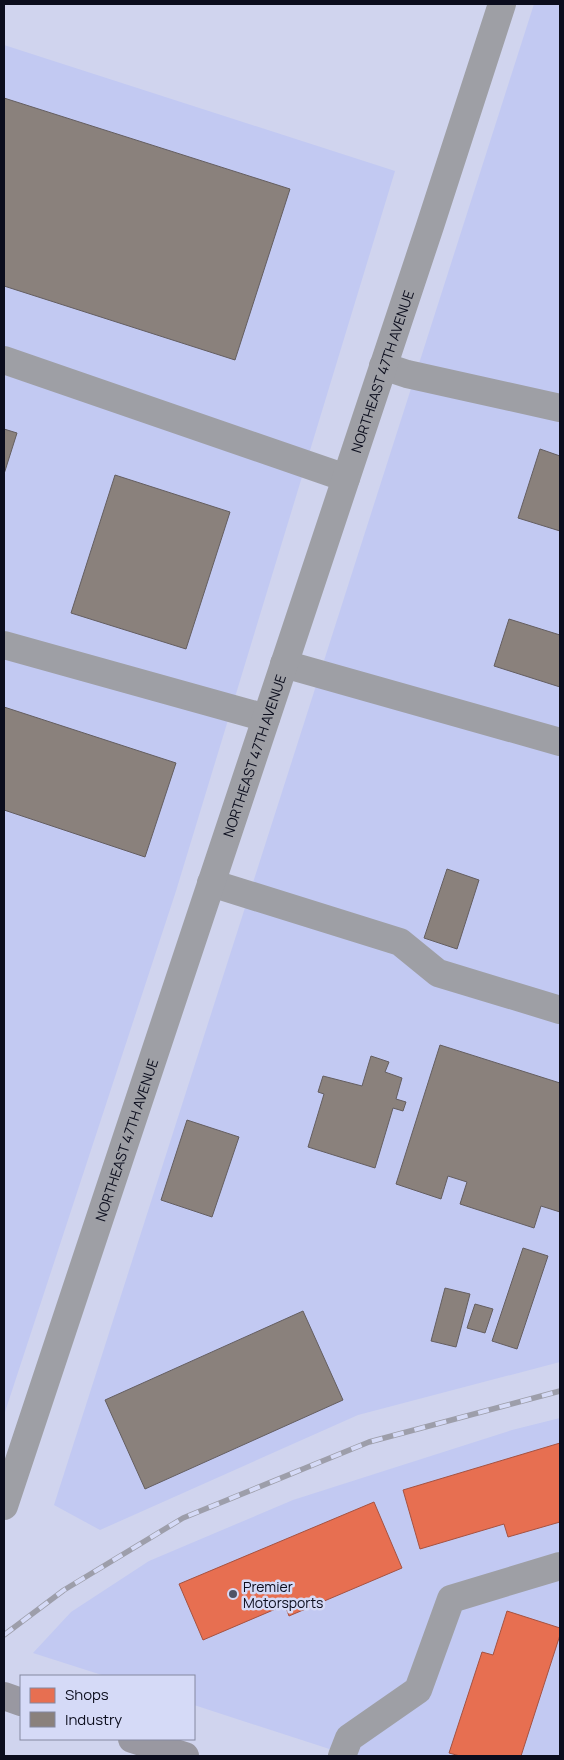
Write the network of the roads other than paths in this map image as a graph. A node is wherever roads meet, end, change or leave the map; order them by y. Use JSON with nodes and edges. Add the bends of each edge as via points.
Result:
{"nodes":[{"id":1,"x":502,"y":4,"type":"edge"},
{"id":2,"x":4,"y":360,"type":"edge"},
{"id":3,"x":383,"y":366,"type":"junction"},
{"id":4,"x":560,"y":408,"type":"edge"},
{"id":5,"x":346,"y":478,"type":"junction"},
{"id":6,"x":4,"y":645,"type":"edge"},
{"id":7,"x":284,"y":664,"type":"junction"},
{"id":8,"x":266,"y":718,"type":"junction"},
{"id":9,"x":560,"y":742,"type":"edge"},
{"id":10,"x":211,"y":883,"type":"junction"},
{"id":11,"x":560,"y":1010,"type":"edge"},
{"id":12,"x":4,"y":1506,"type":"edge"},
{"id":13,"x":560,"y":1566,"type":"edge"},
{"id":14,"x":4,"y":1696,"type":"edge"},
{"id":15,"x":20,"y":1702,"type":"edge"},
{"id":16,"x":135,"y":1740,"type":"edge"},
{"id":17,"x":185,"y":1756,"type":"edge"},
{"id":18,"x":342,"y":1756,"type":"edge"}],
"edges":[{"from":1,"to":3,"type":"street","name":"NORTHEAST 47TH AVENUE"},
{"from":2,"to":5,"type":"street"},
{"from":3,"to":4,"type":"street"},
{"from":3,"to":5,"type":"street","name":"NORTHEAST 47TH AVENUE"},
{"from":5,"to":7,"type":"street","name":"NORTHEAST 47TH AVENUE"},
{"from":6,"to":8,"type":"street"},
{"from":7,"to":8,"type":"street","name":"NORTHEAST 47TH AVENUE"},
{"from":7,"to":9,"type":"street"},
{"from":8,"to":10,"type":"street","name":"NORTHEAST 47TH AVENUE"},
{"from":10,"to":11,"type":"street","via":[[400,942],[438,973]]},
{"from":10,"to":12,"type":"street","name":"NORTHEAST 47TH AVENUE"},
{"from":13,"to":18,"type":"street","via":[[451,1599],[418,1690],[349,1738]]},
{"from":14,"to":15,"type":"main road"},
{"from":16,"to":17,"type":"main road"}]}
